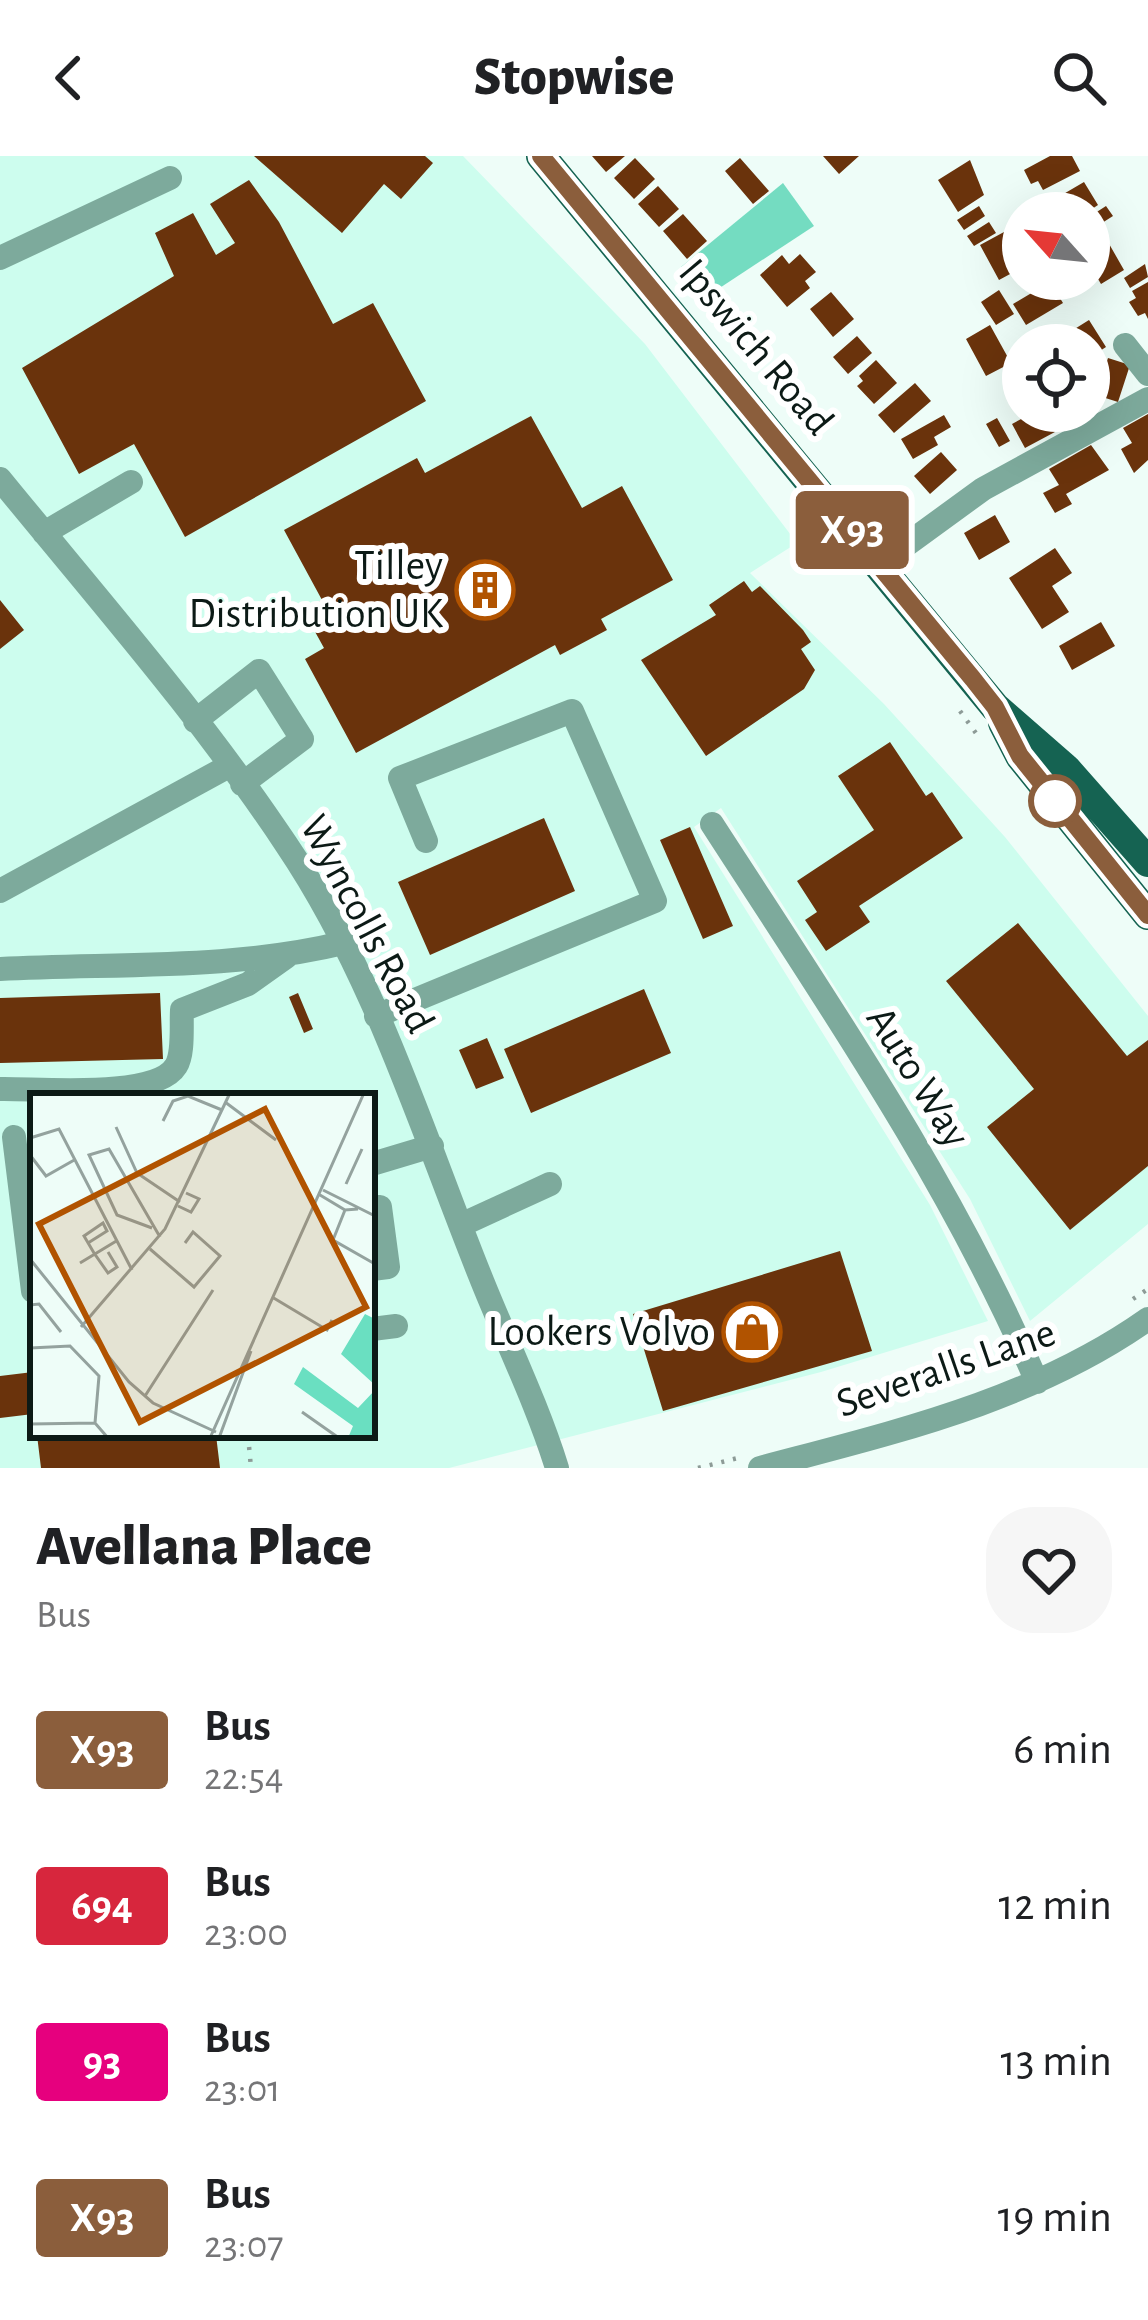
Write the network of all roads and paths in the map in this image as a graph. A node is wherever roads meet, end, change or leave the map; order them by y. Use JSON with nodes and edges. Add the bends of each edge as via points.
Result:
{"nodes":[{"id":1,"x":541,"y":156,"type":"edge"},
{"id":2,"x":170,"y":178,"type":"dead end"},
{"id":3,"x":0,"y":258,"type":"edge"},
{"id":4,"x":1125,"y":345,"type":"dead end"},
{"id":5,"x":1148,"y":374,"type":"edge"},
{"id":6,"x":1148,"y":399,"type":"edge"},
{"id":7,"x":0,"y":479,"type":"edge"},
{"id":8,"x":131,"y":482,"type":"dead end"},
{"id":9,"x":44,"y":533,"type":"junction"},
{"id":10,"x":880,"y":564,"type":"junction"},
{"id":11,"x":995,"y":707,"type":"junction"},
{"id":12,"x":195,"y":721,"type":"junction"},
{"id":13,"x":236,"y":775,"type":"junction"},
{"id":14,"x":712,"y":824,"type":"dead end"},
{"id":15,"x":426,"y":841,"type":"dead end"},
{"id":16,"x":1148,"y":862,"type":"edge"},
{"id":17,"x":0,"y":891,"type":"edge"},
{"id":18,"x":1148,"y":915,"type":"edge"},
{"id":19,"x":343,"y":943,"type":"junction"},
{"id":20,"x":286,"y":957,"type":"junction"},
{"id":21,"x":177,"y":967,"type":"junction"},
{"id":22,"x":0,"y":969,"type":"edge"},
{"id":23,"x":182,"y":1010,"type":"junction"},
{"id":24,"x":376,"y":1016,"type":"junction"},
{"id":25,"x":0,"y":1089,"type":"edge"},
{"id":26,"x":16,"y":1137,"type":"edge"},
{"id":27,"x":432,"y":1145,"type":"junction"},
{"id":28,"x":375,"y":1163,"type":"edge"},
{"id":29,"x":550,"y":1184,"type":"dead end"},
{"id":30,"x":375,"y":1208,"type":"edge"},
{"id":31,"x":461,"y":1225,"type":"junction"},
{"id":32,"x":30,"y":1265,"type":"edge"},
{"id":33,"x":375,"y":1268,"type":"edge"},
{"id":34,"x":1148,"y":1319,"type":"edge"},
{"id":35,"x":1037,"y":1382,"type":"junction"},
{"id":36,"x":248,"y":1438,"type":"edge"},
{"id":37,"x":251,"y":1468,"type":"edge"},
{"id":38,"x":557,"y":1468,"type":"edge"},
{"id":39,"x":760,"y":1468,"type":"edge"}],
"edges":[{"from":1,"to":10,"type":"main road","name":"Ipswich Road"},
{"from":2,"to":3,"type":"street"},
{"from":4,"to":5,"type":"street"},
{"from":6,"to":10,"type":"street","via":[[983,489]]},
{"from":7,"to":9,"type":"street","name":"Wyncolls Road"},
{"from":8,"to":9,"type":"street"},
{"from":9,"to":12,"type":"street","name":"Wyncolls Road"},
{"from":10,"to":11,"type":"main road","name":"Ipswich Road"},
{"from":11,"to":16,"type":"main road","name":"Ipswich Road","via":[[1066,770]]},
{"from":11,"to":18,"type":"main road","name":"Ipswich Road","via":[[1020,756]]},
{"from":12,"to":13,"type":"street","name":"Wyncolls Road"},
{"from":12,"to":13,"type":"street","via":[[259,671],[302,739]]},
{"from":13,"to":17,"type":"street"},
{"from":13,"to":19,"type":"street","name":"Wyncolls Road"},
{"from":14,"to":35,"type":"street","name":"Auto Way","via":[[925,1159],[996,1286]]},
{"from":15,"to":24,"type":"street","via":[[400,778],[572,711],[655,901]]},
{"from":19,"to":20,"type":"street"},
{"from":19,"to":24,"type":"street","name":"Wyncolls Road"},
{"from":20,"to":21,"type":"street"},
{"from":20,"to":23,"type":"street","via":[[248,985]]},
{"from":21,"to":22,"type":"street"},
{"from":21,"to":23,"type":"street"},
{"from":23,"to":25,"type":"street","via":[[179,1063],[166,1077],[141,1087]]},
{"from":24,"to":27,"type":"street","name":"Wyncolls Road"},
{"from":26,"to":32,"type":"street"},
{"from":27,"to":28,"type":"street"},
{"from":27,"to":31,"type":"street","name":"Wyncolls Road"},
{"from":29,"to":31,"type":"street"},
{"from":30,"to":33,"type":"street","via":[[388,1267]]},
{"from":31,"to":38,"type":"street","name":"Wyncolls Road"},
{"from":34,"to":35,"type":"street","name":"Severalls Lane","via":[[1090,1360]]},
{"from":35,"to":39,"type":"street","name":"Severalls Lane","via":[[935,1422]]},
{"from":36,"to":37,"type":"path"}]}
